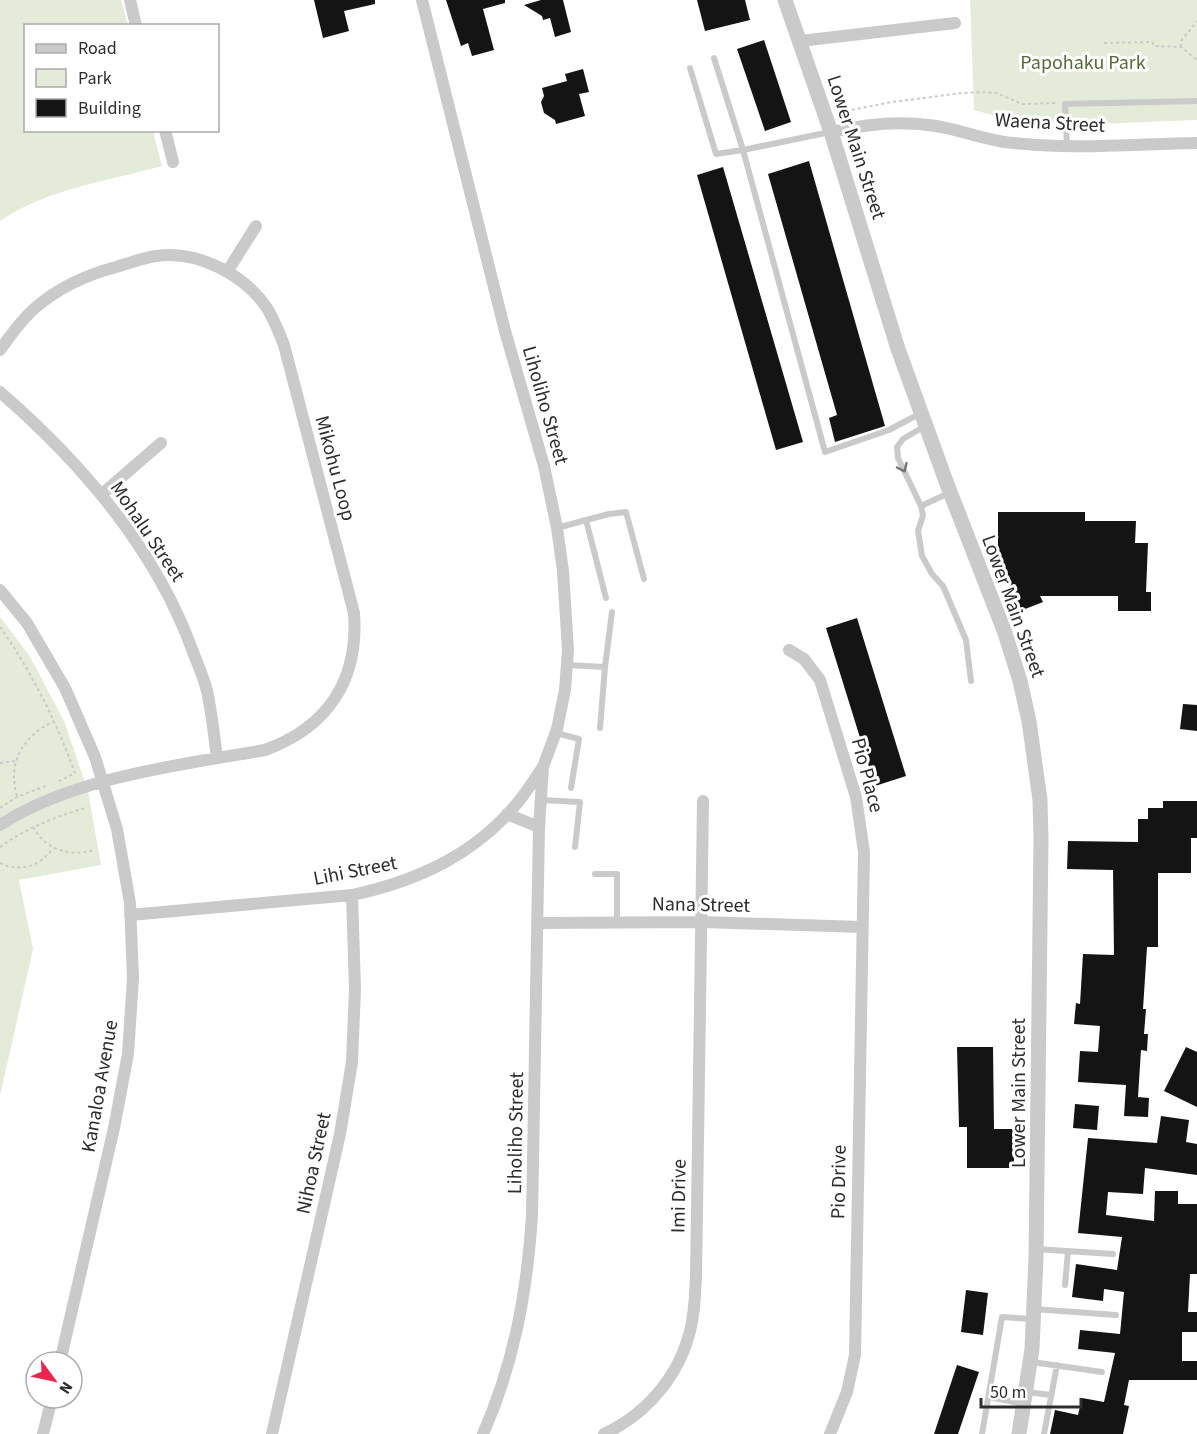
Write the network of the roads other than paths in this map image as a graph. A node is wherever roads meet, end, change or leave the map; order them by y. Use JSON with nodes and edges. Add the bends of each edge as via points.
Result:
{"nodes":[{"id":1,"x":130,"y":0,"type":"edge"},
{"id":2,"x":422,"y":0,"type":"edge"},
{"id":3,"x":785,"y":0,"type":"edge"},
{"id":4,"x":955,"y":23,"type":"dead end"},
{"id":5,"x":136,"y":24,"type":"edge"},
{"id":6,"x":800,"y":41,"type":"junction"},
{"id":7,"x":714,"y":58,"type":"dead end"},
{"id":8,"x":690,"y":68,"type":"dead end"},
{"id":9,"x":1197,"y":101,"type":"edge"},
{"id":10,"x":166,"y":132,"type":"edge"},
{"id":11,"x":831,"y":132,"type":"junction"},
{"id":12,"x":1197,"y":143,"type":"edge"},
{"id":13,"x":1067,"y":146,"type":"junction"},
{"id":14,"x":743,"y":150,"type":"junction"},
{"id":15,"x":173,"y":162,"type":"dead end"},
{"id":16,"x":255,"y":226,"type":"dead end"},
{"id":17,"x":227,"y":272,"type":"junction"},
{"id":18,"x":0,"y":350,"type":"edge"},
{"id":19,"x":0,"y":392,"type":"edge"},
{"id":20,"x":924,"y":419,"type":"junction"},
{"id":21,"x":161,"y":443,"type":"dead end"},
{"id":22,"x":950,"y":492,"type":"junction"},
{"id":23,"x":102,"y":494,"type":"junction"},
{"id":24,"x":921,"y":506,"type":"junction"},
{"id":25,"x":586,"y":520,"type":"junction"},
{"id":26,"x":557,"y":528,"type":"junction"},
{"id":27,"x":644,"y":579,"type":"dead end"},
{"id":28,"x":0,"y":590,"type":"edge"},
{"id":29,"x":606,"y":598,"type":"dead end"},
{"id":30,"x":612,"y":612,"type":"dead end"},
{"id":31,"x":789,"y":650,"type":"dead end"},
{"id":32,"x":567,"y":665,"type":"junction"},
{"id":33,"x":605,"y":667,"type":"junction"},
{"id":34,"x":971,"y":681,"type":"dead end"},
{"id":35,"x":600,"y":728,"type":"dead end"},
{"id":36,"x":555,"y":732,"type":"junction"},
{"id":37,"x":217,"y":758,"type":"junction"},
{"id":38,"x":543,"y":767,"type":"junction"},
{"id":39,"x":103,"y":781,"type":"junction"},
{"id":40,"x":571,"y":788,"type":"dead end"},
{"id":41,"x":541,"y":800,"type":"junction"},
{"id":42,"x":703,"y":801,"type":"dead end"},
{"id":43,"x":507,"y":814,"type":"junction"},
{"id":44,"x":0,"y":825,"type":"edge"},
{"id":45,"x":539,"y":826,"type":"junction"},
{"id":46,"x":575,"y":848,"type":"dead end"},
{"id":47,"x":595,"y":874,"type":"dead end"},
{"id":48,"x":352,"y":895,"type":"junction"},
{"id":49,"x":130,"y":915,"type":"junction"},
{"id":50,"x":703,"y":922,"type":"junction"},
{"id":51,"x":539,"y":923,"type":"junction"},
{"id":52,"x":616,"y":923,"type":"junction"},
{"id":53,"x":862,"y":927,"type":"junction"},
{"id":54,"x":1036,"y":1249,"type":"junction"},
{"id":55,"x":1068,"y":1251,"type":"junction"},
{"id":56,"x":1113,"y":1254,"type":"dead end"},
{"id":57,"x":1065,"y":1285,"type":"dead end"},
{"id":58,"x":1033,"y":1314,"type":"junction"},
{"id":59,"x":1116,"y":1315,"type":"dead end"},
{"id":60,"x":63,"y":1350,"type":"edge"},
{"id":61,"x":1030,"y":1361,"type":"junction"},
{"id":62,"x":1057,"y":1365,"type":"junction"},
{"id":63,"x":1102,"y":1372,"type":"dead end"},
{"id":64,"x":1051,"y":1395,"type":"junction"},
{"id":65,"x":989,"y":1397,"type":"junction"},
{"id":66,"x":1025,"y":1398,"type":"junction"},
{"id":67,"x":48,"y":1410,"type":"edge"},
{"id":68,"x":1021,"y":1433,"type":"edge"},
{"id":69,"x":43,"y":1434,"type":"edge"},
{"id":70,"x":272,"y":1434,"type":"edge"},
{"id":71,"x":484,"y":1434,"type":"edge"},
{"id":72,"x":604,"y":1434,"type":"edge"},
{"id":73,"x":830,"y":1434,"type":"edge"},
{"id":74,"x":982,"y":1434,"type":"edge"},
{"id":75,"x":1044,"y":1434,"type":"edge"}],
"edges":[{"from":1,"to":5,"type":"street"},
{"from":2,"to":26,"type":"street","name":"Liholiho Street"},
{"from":3,"to":6,"type":"street","name":"Lower Main Street"},
{"from":4,"to":6,"type":"street"},
{"from":6,"to":11,"type":"street","name":"Lower Main Street"},
{"from":7,"to":14,"type":"lane"},
{"from":8,"to":14,"type":"lane","via":[[716,154]]},
{"from":9,"to":13,"type":"lane","via":[[1065,104]]},
{"from":10,"to":15,"type":"street"},
{"from":11,"to":13,"type":"street","name":"Waena Street","via":[[911,123],[1011,143]]},
{"from":11,"to":14,"type":"lane"},
{"from":11,"to":20,"type":"street","name":"Lower Main Street","via":[[898,349]]},
{"from":12,"to":13,"type":"street","name":"Waena Street"},
{"from":14,"to":20,"type":"lane","via":[[825,452]]},
{"from":16,"to":17,"type":"street"},
{"from":17,"to":18,"type":"street","name":"Mikohu Loop","via":[[198,260],[166,256],[98,272],[68,285],[35,308]]},
{"from":17,"to":37,"type":"street","name":"Mikohu Loop","via":[[266,307],[284,345],[356,633],[349,672],[330,706],[316,721],[284,743]]},
{"from":19,"to":23,"type":"street","name":"Mohalu Street","via":[[42,428]]},
{"from":20,"to":22,"type":"street","name":"Lower Main Street"},
{"from":20,"to":24,"type":"lane","one_way":true,"via":[[897,447],[898,458]]},
{"from":21,"to":23,"type":"street"},
{"from":22,"to":24,"type":"lane"},
{"from":22,"to":54,"type":"street","name":"Lower Main Street","via":[[1020,681],[1040,800]]},
{"from":23,"to":37,"type":"street","name":"Mohalu Street","via":[[154,567],[184,627],[207,690]]},
{"from":24,"to":34,"type":"lane","via":[[923,515],[918,531],[922,556],[943,586],[966,640]]},
{"from":25,"to":26,"type":"lane"},
{"from":25,"to":27,"type":"lane","via":[[626,512]]},
{"from":25,"to":29,"type":"lane"},
{"from":26,"to":32,"type":"street","name":"Liholiho Street"},
{"from":28,"to":39,"type":"street","name":"Kanaloa Avenue","via":[[27,623],[65,688]]},
{"from":30,"to":33,"type":"lane"},
{"from":31,"to":53,"type":"street","name":"Pio Place","via":[[810,665],[820,680],[856,797],[864,852]]},
{"from":32,"to":33,"type":"lane"},
{"from":32,"to":36,"type":"street","name":"Liholiho Street"},
{"from":33,"to":35,"type":"lane"},
{"from":36,"to":38,"type":"street","name":"Liholiho Street"},
{"from":36,"to":40,"type":"lane","via":[[579,739]]},
{"from":37,"to":39,"type":"street","name":"Mikohu Loop"},
{"from":38,"to":41,"type":"street","name":"Liholiho Street"},
{"from":38,"to":43,"type":"street","name":"Lihi Street"},
{"from":39,"to":44,"type":"street","name":"Mikohu Loop"},
{"from":39,"to":49,"type":"street","name":"Kanaloa Avenue","via":[[117,829]]},
{"from":41,"to":45,"type":"street","name":"Liholiho Street"},
{"from":41,"to":46,"type":"lane","via":[[580,802]]},
{"from":42,"to":50,"type":"street","name":"Imi Drive"},
{"from":43,"to":45,"type":"street"},
{"from":43,"to":48,"type":"street","name":"Lihi Street","via":[[457,856],[429,871]]},
{"from":45,"to":51,"type":"street","name":"Liholiho Street"},
{"from":47,"to":52,"type":"lane","via":[[617,874]]},
{"from":48,"to":49,"type":"street","name":"Lihi Street"},
{"from":48,"to":70,"type":"street","name":"Nihoa Street","via":[[352,1062],[340,1134]]},
{"from":49,"to":60,"type":"street","name":"Kanaloa Avenue","via":[[134,978],[128,1054]]},
{"from":50,"to":52,"type":"street","name":"Nana Street"},
{"from":50,"to":53,"type":"street","name":"Nana Street"},
{"from":50,"to":72,"type":"street","name":"Imi Drive","via":[[693,1316],[678,1364],[664,1386],[628,1421]]},
{"from":51,"to":52,"type":"street","name":"Nana Street"},
{"from":51,"to":71,"type":"street","name":"Liholiho Street","via":[[529,1263],[511,1358]]},
{"from":53,"to":73,"type":"street","name":"Pio Drive","via":[[855,1355],[847,1392]]},
{"from":54,"to":55,"type":"lane"},
{"from":54,"to":58,"type":"street","name":"Lower Main Street"},
{"from":55,"to":56,"type":"lane"},
{"from":55,"to":57,"type":"lane"},
{"from":58,"to":59,"type":"lane"},
{"from":58,"to":61,"type":"street","name":"Lower Main Street"},
{"from":58,"to":65,"type":"lane","via":[[1002,1317]]},
{"from":61,"to":62,"type":"lane"},
{"from":61,"to":66,"type":"street","name":"Lower Main Street"},
{"from":62,"to":63,"type":"lane"},
{"from":62,"to":64,"type":"lane"},
{"from":64,"to":66,"type":"lane"},
{"from":64,"to":75,"type":"lane"},
{"from":65,"to":66,"type":"lane"},
{"from":65,"to":74,"type":"lane"},
{"from":66,"to":68,"type":"street","name":"Lower Main Street"},
{"from":67,"to":69,"type":"street"}]}
